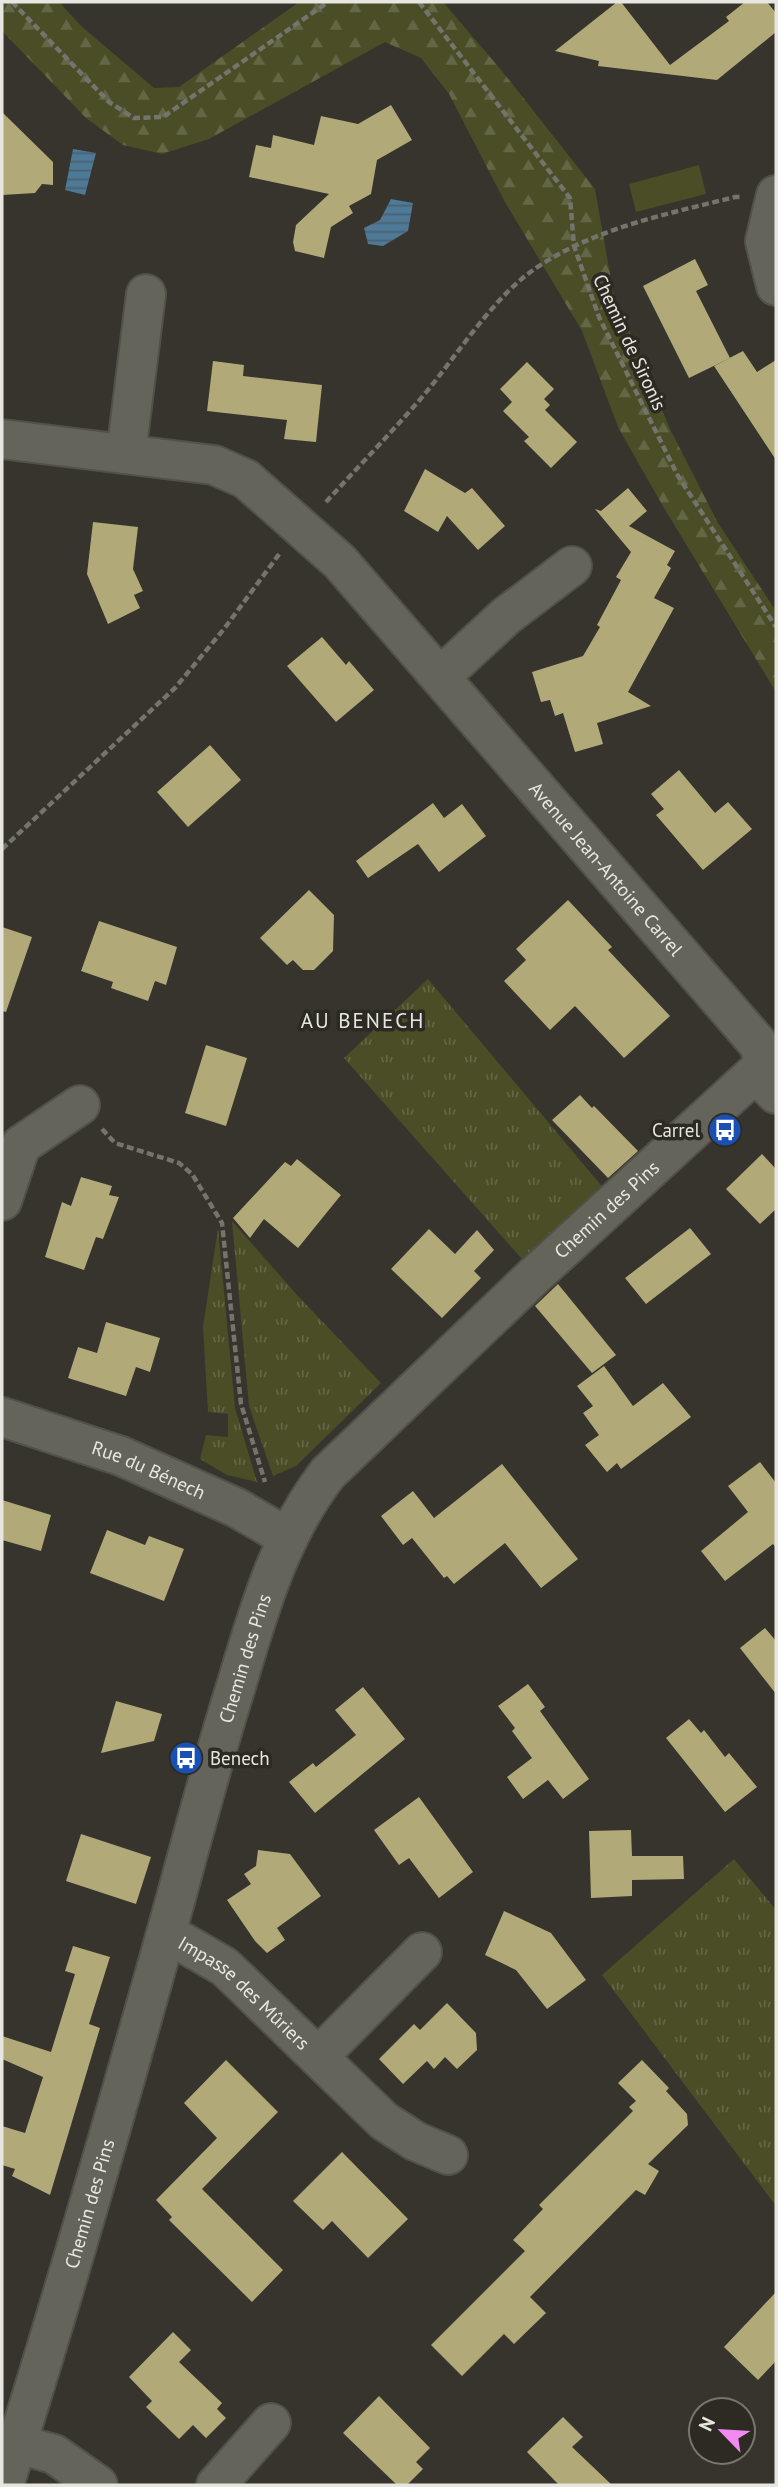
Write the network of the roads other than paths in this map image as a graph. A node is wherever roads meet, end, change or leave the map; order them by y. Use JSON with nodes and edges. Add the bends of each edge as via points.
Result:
{"nodes":[{"id":1,"x":774,"y":199,"type":"edge"},
{"id":2,"x":776,"y":286,"type":"edge"},
{"id":3,"x":146,"y":295,"type":"dead end"},
{"id":4,"x":2,"y":439,"type":"edge"},
{"id":5,"x":126,"y":454,"type":"junction"},
{"id":6,"x":572,"y":566,"type":"dead end"},
{"id":7,"x":440,"y":677,"type":"junction"},
{"id":8,"x":772,"y":1072,"type":"edge"},
{"id":9,"x":80,"y":1105,"type":"road end"},
{"id":10,"x":2,"y":1201,"type":"edge"},
{"id":11,"x":2,"y":1417,"type":"edge"},
{"id":12,"x":287,"y":1537,"type":"junction"},
{"id":13,"x":164,"y":1938,"type":"junction"},
{"id":14,"x":422,"y":1952,"type":"dead end"},
{"id":15,"x":318,"y":2057,"type":"junction"},
{"id":16,"x":448,"y":2155,"type":"dead end"},
{"id":17,"x":271,"y":2423,"type":"dead end"},
{"id":18,"x":17,"y":2444,"type":"junction"},
{"id":19,"x":4,"y":2485,"type":"edge"},
{"id":20,"x":98,"y":2485,"type":"edge"},
{"id":21,"x":216,"y":2485,"type":"edge"}],
"edges":[{"from":1,"to":2,"type":"street","via":[[765,241]]},
{"from":3,"to":5,"type":"street"},
{"from":4,"to":5,"type":"street","name":"Avenue Jean-Antoine Carrel"},
{"from":5,"to":7,"type":"street","name":"Avenue Jean-Antoine Carrel","via":[[214,465],[246,479],[340,562]]},
{"from":6,"to":7,"type":"street","via":[[506,616]]},
{"from":7,"to":8,"type":"street","name":"Avenue Jean-Antoine Carrel","via":[[760,1046]]},
{"from":8,"to":12,"type":"street","name":"Chemin des Pins","via":[[534,1275],[328,1473]]},
{"from":9,"to":10,"type":"street","via":[[21,1145]]},
{"from":11,"to":12,"type":"street","name":"Rue du Bénech","via":[[121,1456],[237,1508]]},
{"from":12,"to":13,"type":"street","name":"Chemin des Pins","via":[[255,1621]]},
{"from":13,"to":15,"type":"street","name":"Impasse des Mûriers","via":[[181,1942],[225,1967]]},
{"from":13,"to":18,"type":"street","name":"Chemin des Pins"},
{"from":14,"to":15,"type":"street","name":"Impasse des Mûriers"},
{"from":15,"to":16,"type":"street","name":"Impasse des Mûriers","via":[[384,2121]]},
{"from":17,"to":21,"type":"street"},
{"from":18,"to":19,"type":"street","name":"Chemin des Pins"},
{"from":18,"to":20,"type":"street","via":[[54,2454]]}]}
